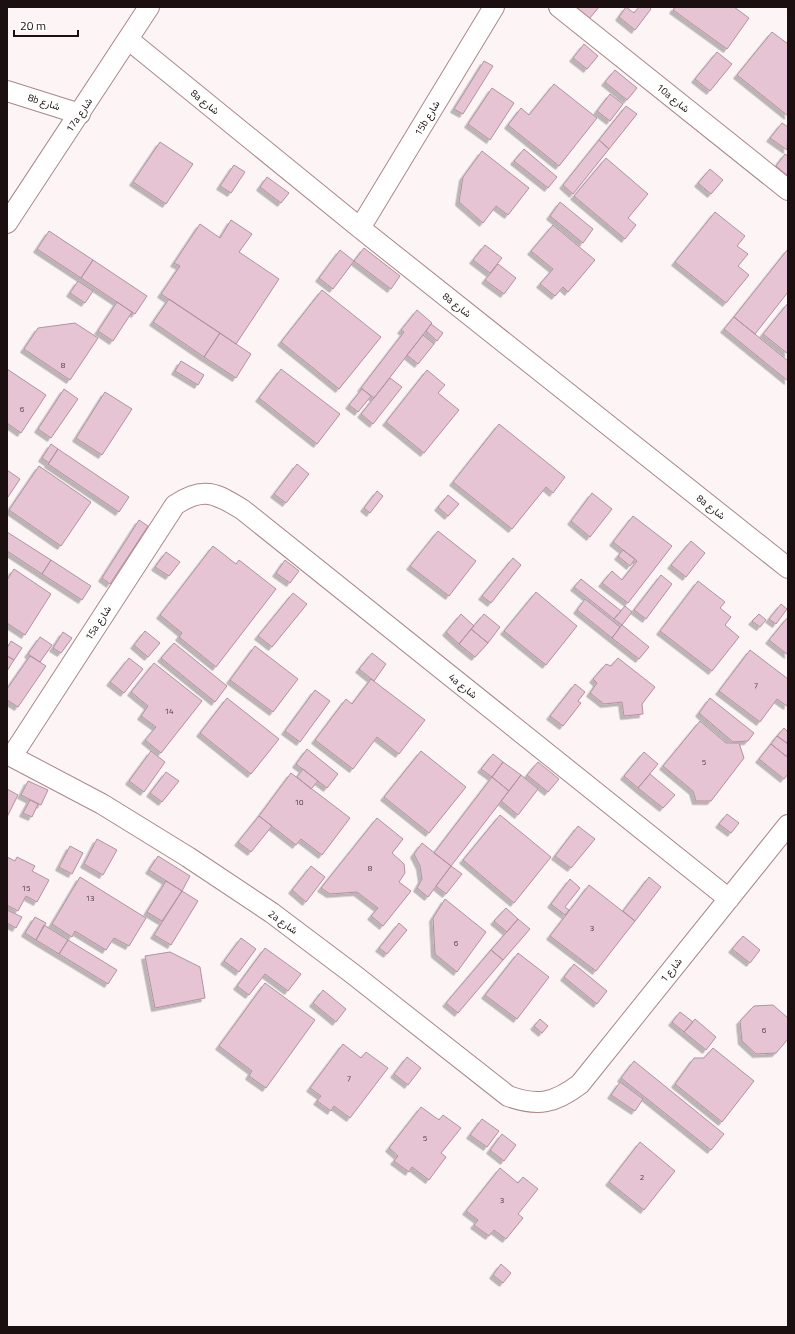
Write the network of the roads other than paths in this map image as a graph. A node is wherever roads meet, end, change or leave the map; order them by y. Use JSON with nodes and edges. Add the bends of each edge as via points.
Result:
{"nodes":[{"id":1,"x":149,"y":7,"type":"edge"},
{"id":2,"x":494,"y":7,"type":"edge"},
{"id":3,"x":559,"y":7,"type":"edge"},
{"id":4,"x":129,"y":40,"type":"junction"},
{"id":5,"x":7,"y":91,"type":"edge"},
{"id":6,"x":80,"y":114,"type":"junction"},
{"id":7,"x":788,"y":190,"type":"edge"},
{"id":8,"x":7,"y":223,"type":"edge"},
{"id":9,"x":360,"y":228,"type":"junction"},
{"id":10,"x":189,"y":495,"type":"joint"},
{"id":11,"x":788,"y":568,"type":"edge"},
{"id":12,"x":10,"y":755,"type":"edge"},
{"id":13,"x":788,"y":825,"type":"edge"},
{"id":14,"x":729,"y":899,"type":"junction"},
{"id":15,"x":545,"y":1102,"type":"joint"}],
"edges":[{"from":1,"to":4,"type":"street","name":"17a شارع"},
{"from":2,"to":9,"type":"street","name":"15b شارع"},
{"from":3,"to":7,"type":"street","name":"10a شارع"},
{"from":4,"to":6,"type":"street","name":"17a شارع"},
{"from":4,"to":9,"type":"street","name":"8a شارع"},
{"from":5,"to":6,"type":"street","name":"8b شارع"},
{"from":6,"to":8,"type":"street","name":"17a شارع"},
{"from":9,"to":11,"type":"street","name":"8a شارع"},
{"from":10,"to":12,"type":"street","name":"15a شارع","via":[[175,505],[166,517]]},
{"from":10,"to":14,"type":"street","name":"4a شارع","via":[[208,492],[242,510]]},
{"from":12,"to":15,"type":"street","name":"2a شارع","via":[[108,808],[188,856],[266,909],[508,1096],[524,1102]]},
{"from":13,"to":14,"type":"street","name":"شارع 1"},
{"from":14,"to":15,"type":"street","name":"شارع 1","via":[[580,1084],[564,1096]]}]}
